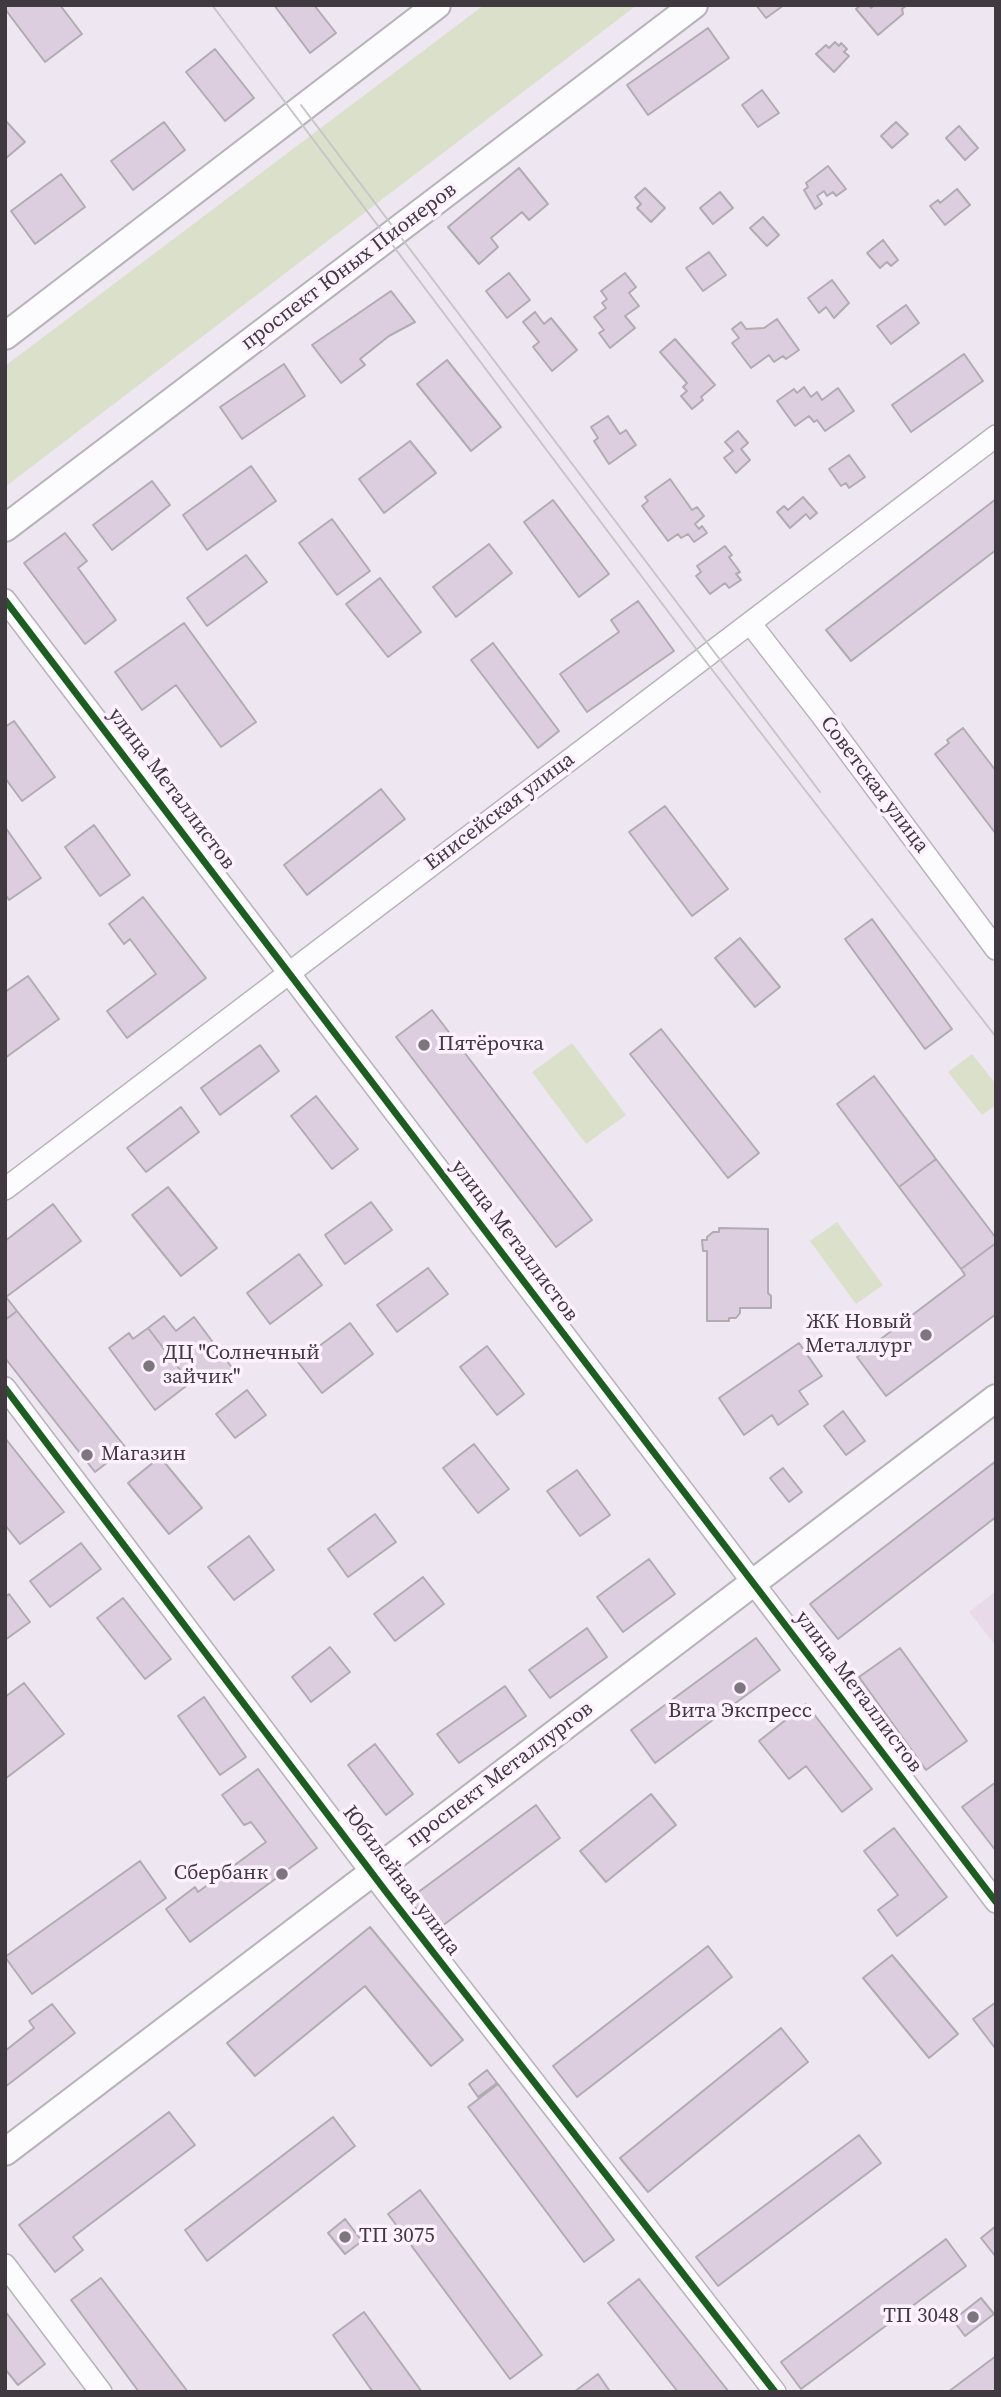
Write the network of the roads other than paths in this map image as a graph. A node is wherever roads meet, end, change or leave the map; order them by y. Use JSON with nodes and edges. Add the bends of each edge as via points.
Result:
{"nodes":[{"id":1,"x":438,"y":5,"type":"edge"},
{"id":2,"x":694,"y":5,"type":"edge"},
{"id":3,"x":5,"y":336,"type":"edge"},
{"id":4,"x":996,"y":436,"type":"edge"},
{"id":5,"x":5,"y":528,"type":"edge"},
{"id":6,"x":5,"y":600,"type":"edge"},
{"id":7,"x":750,"y":623,"type":"junction"},
{"id":8,"x":996,"y":949,"type":"edge"},
{"id":9,"x":289,"y":973,"type":"junction"},
{"id":10,"x":5,"y":1189,"type":"edge"},
{"id":11,"x":5,"y":1388,"type":"edge"},
{"id":12,"x":996,"y":1398,"type":"edge"},
{"id":13,"x":753,"y":1583,"type":"junction"},
{"id":14,"x":372,"y":1873,"type":"junction"},
{"id":15,"x":996,"y":1902,"type":"edge"},
{"id":16,"x":5,"y":2152,"type":"edge"},
{"id":17,"x":5,"y":2265,"type":"edge"},
{"id":18,"x":101,"y":2392,"type":"edge"},
{"id":19,"x":775,"y":2392,"type":"edge"}],
"edges":[{"from":1,"to":3,"type":"street"},
{"from":2,"to":5,"type":"street","name":"проспект Юных Пионеров"},
{"from":4,"to":7,"type":"street","name":"Енисейская улица"},
{"from":6,"to":9,"type":"street","name":"улица Металлистов"},
{"from":7,"to":8,"type":"street","name":"Советская улица"},
{"from":7,"to":9,"type":"street","name":"Енисейская улица"},
{"from":9,"to":10,"type":"street","name":"Енисейская улица"},
{"from":9,"to":13,"type":"street","name":"улица Металлистов"},
{"from":11,"to":14,"type":"street","name":"Юбилейная улица"},
{"from":12,"to":13,"type":"street","name":"проспект Металлургов"},
{"from":13,"to":14,"type":"street","name":"проспект Металлургов"},
{"from":13,"to":15,"type":"street","name":"улица Металлистов"},
{"from":14,"to":16,"type":"street","name":"проспект Металлургов"},
{"from":14,"to":19,"type":"street","name":"Юбилейная улица"},
{"from":17,"to":18,"type":"street"}]}
